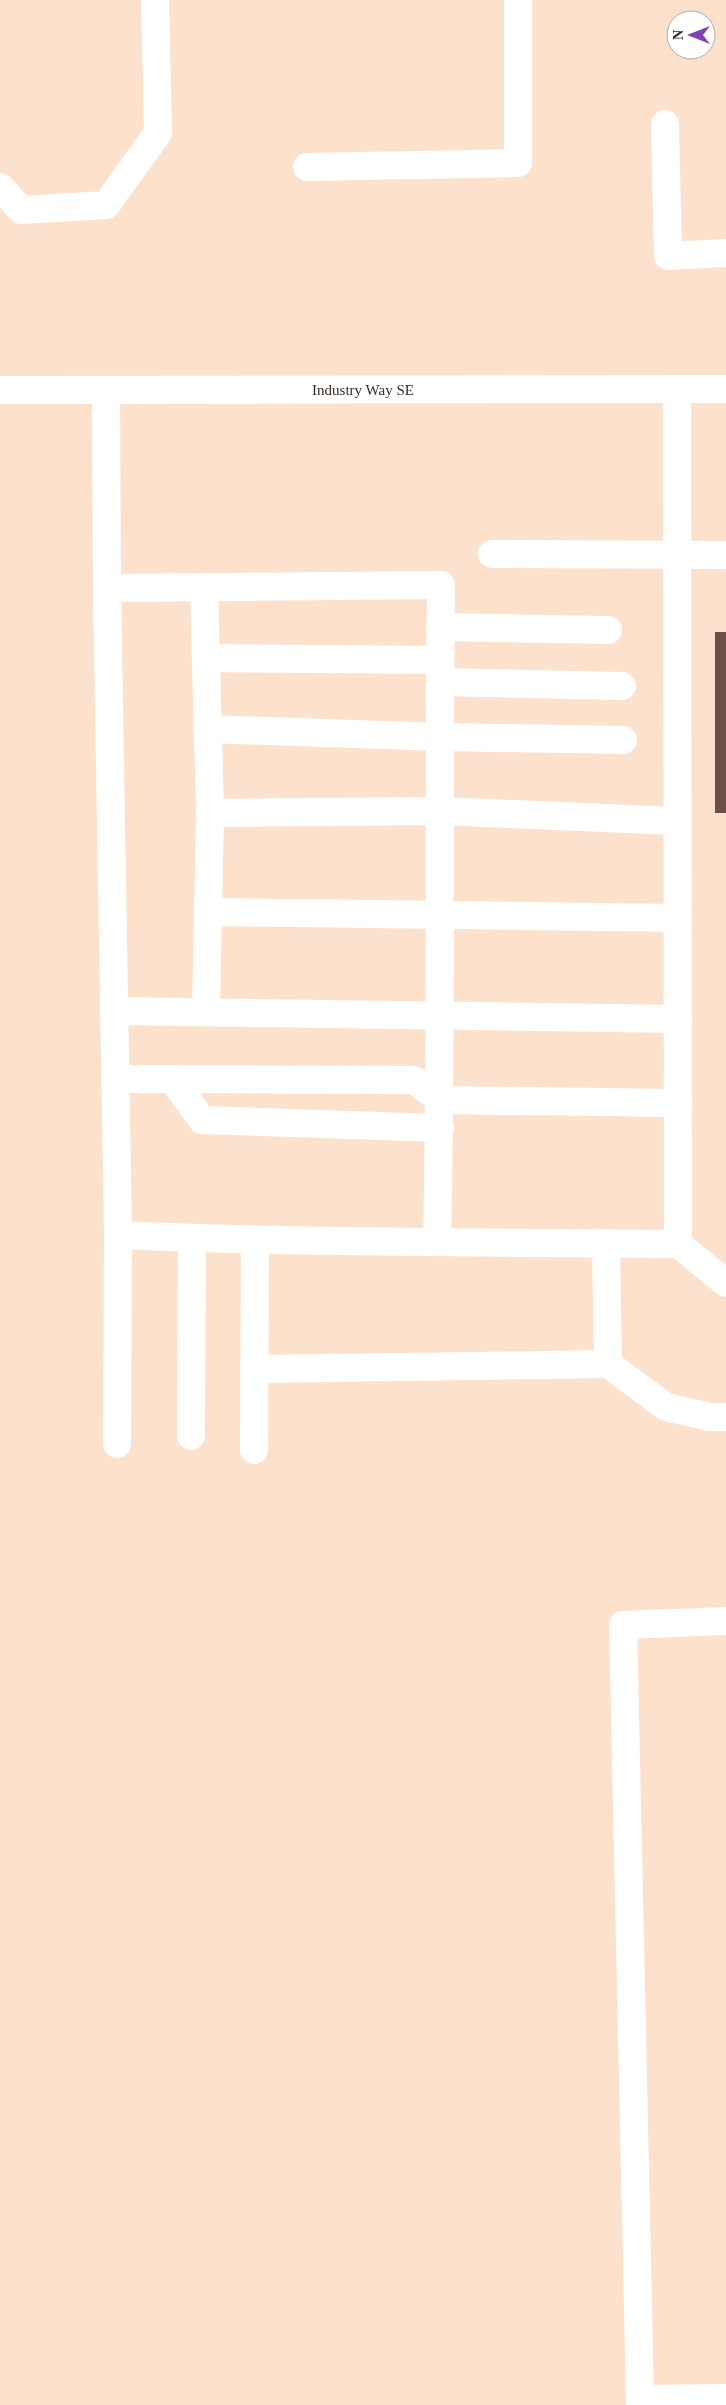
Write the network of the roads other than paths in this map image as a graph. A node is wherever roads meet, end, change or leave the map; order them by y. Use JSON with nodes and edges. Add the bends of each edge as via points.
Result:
{"nodes":[{"id":1,"x":155,"y":0,"type":"edge"},
{"id":2,"x":518,"y":0,"type":"edge"},
{"id":3,"x":665,"y":124,"type":"dead end"},
{"id":4,"x":307,"y":167,"type":"dead end"},
{"id":5,"x":0,"y":187,"type":"edge"},
{"id":6,"x":726,"y":253,"type":"edge"},
{"id":7,"x":677,"y":389,"type":"junction"},
{"id":8,"x":726,"y":389,"type":"edge"},
{"id":9,"x":0,"y":390,"type":"edge"},
{"id":10,"x":106,"y":390,"type":"junction"},
{"id":11,"x":492,"y":554,"type":"dead end"},
{"id":12,"x":726,"y":555,"type":"edge"},
{"id":13,"x":677,"y":556,"type":"junction"},
{"id":14,"x":204,"y":587,"type":"junction"},
{"id":15,"x":106,"y":588,"type":"junction"},
{"id":16,"x":440,"y":627,"type":"junction"},
{"id":17,"x":608,"y":630,"type":"dead end"},
{"id":18,"x":206,"y":658,"type":"junction"},
{"id":19,"x":440,"y":671,"type":"junction"},
{"id":20,"x":622,"y":686,"type":"dead end"},
{"id":21,"x":208,"y":729,"type":"junction"},
{"id":22,"x":440,"y":737,"type":"junction"},
{"id":23,"x":623,"y":740,"type":"dead end"},
{"id":24,"x":440,"y":812,"type":"junction"},
{"id":25,"x":210,"y":813,"type":"junction"},
{"id":26,"x":677,"y":821,"type":"junction"},
{"id":27,"x":208,"y":912,"type":"junction"},
{"id":28,"x":439,"y":916,"type":"junction"},
{"id":29,"x":678,"y":918,"type":"junction"},
{"id":30,"x":114,"y":1011,"type":"junction"},
{"id":31,"x":206,"y":1012,"type":"junction"},
{"id":32,"x":438,"y":1017,"type":"junction"},
{"id":33,"x":678,"y":1019,"type":"junction"},
{"id":34,"x":115,"y":1079,"type":"junction"},
{"id":35,"x":172,"y":1080,"type":"junction"},
{"id":36,"x":440,"y":1100,"type":"junction"},
{"id":37,"x":678,"y":1103,"type":"junction"},
{"id":38,"x":440,"y":1128,"type":"junction"},
{"id":39,"x":118,"y":1235,"type":"junction"},
{"id":40,"x":192,"y":1238,"type":"junction"},
{"id":41,"x":255,"y":1240,"type":"junction"},
{"id":42,"x":437,"y":1240,"type":"junction"},
{"id":43,"x":606,"y":1243,"type":"junction"},
{"id":44,"x":678,"y":1244,"type":"junction"},
{"id":45,"x":726,"y":1283,"type":"edge"},
{"id":46,"x":608,"y":1364,"type":"junction"},
{"id":47,"x":254,"y":1369,"type":"junction"},
{"id":48,"x":726,"y":1417,"type":"edge"},
{"id":49,"x":191,"y":1436,"type":"dead end"},
{"id":50,"x":117,"y":1444,"type":"dead end"},
{"id":51,"x":254,"y":1450,"type":"dead end"},
{"id":52,"x":726,"y":1621,"type":"edge"},
{"id":53,"x":726,"y":2398,"type":"edge"},
{"id":54,"x":640,"y":2402,"type":"edge"}],
"edges":[{"from":1,"to":5,"type":"street","via":[[158,133],[106,205],[21,210]]},
{"from":2,"to":4,"type":"street","via":[[518,162]]},
{"from":3,"to":6,"type":"street","via":[[668,256]]},
{"from":7,"to":8,"type":"street","name":"Industry Way SE"},
{"from":7,"to":10,"type":"street","name":"Industry Way SE"},
{"from":7,"to":13,"type":"street"},
{"from":9,"to":10,"type":"street","name":"Industry Way SE"},
{"from":10,"to":15,"type":"street"},
{"from":11,"to":13,"type":"street"},
{"from":12,"to":13,"type":"street"},
{"from":13,"to":26,"type":"street"},
{"from":14,"to":15,"type":"street"},
{"from":14,"to":16,"type":"street","via":[[441,585]]},
{"from":14,"to":18,"type":"street"},
{"from":15,"to":30,"type":"street"},
{"from":16,"to":17,"type":"street"},
{"from":16,"to":19,"type":"street"},
{"from":18,"to":19,"type":"street"},
{"from":18,"to":21,"type":"street"},
{"from":19,"to":20,"type":"street"},
{"from":19,"to":22,"type":"street"},
{"from":21,"to":22,"type":"street"},
{"from":21,"to":25,"type":"street"},
{"from":22,"to":23,"type":"street"},
{"from":22,"to":24,"type":"street"},
{"from":24,"to":25,"type":"street"},
{"from":24,"to":26,"type":"street"},
{"from":24,"to":28,"type":"street"},
{"from":25,"to":27,"type":"street"},
{"from":26,"to":29,"type":"street"},
{"from":27,"to":28,"type":"street"},
{"from":27,"to":31,"type":"street"},
{"from":28,"to":29,"type":"street"},
{"from":28,"to":32,"type":"street"},
{"from":29,"to":33,"type":"street"},
{"from":30,"to":31,"type":"street"},
{"from":30,"to":34,"type":"street"},
{"from":31,"to":32,"type":"street"},
{"from":32,"to":33,"type":"street"},
{"from":32,"to":36,"type":"street"},
{"from":33,"to":37,"type":"street"},
{"from":34,"to":35,"type":"street"},
{"from":34,"to":39,"type":"street"},
{"from":35,"to":36,"type":"street","via":[[414,1080]]},
{"from":35,"to":38,"type":"street","via":[[202,1120]]},
{"from":36,"to":37,"type":"street"},
{"from":36,"to":38,"type":"street"},
{"from":37,"to":44,"type":"street"},
{"from":38,"to":42,"type":"street"},
{"from":39,"to":40,"type":"street"},
{"from":39,"to":50,"type":"street"},
{"from":40,"to":41,"type":"street"},
{"from":40,"to":49,"type":"street"},
{"from":41,"to":42,"type":"street"},
{"from":41,"to":47,"type":"street"},
{"from":42,"to":43,"type":"street"},
{"from":43,"to":44,"type":"street"},
{"from":43,"to":46,"type":"street"},
{"from":44,"to":45,"type":"street"},
{"from":46,"to":47,"type":"street"},
{"from":46,"to":48,"type":"street","via":[[666,1407]]},
{"from":47,"to":51,"type":"street"},
{"from":52,"to":54,"type":"street","via":[[623,1625]]},
{"from":53,"to":54,"type":"street"}]}
